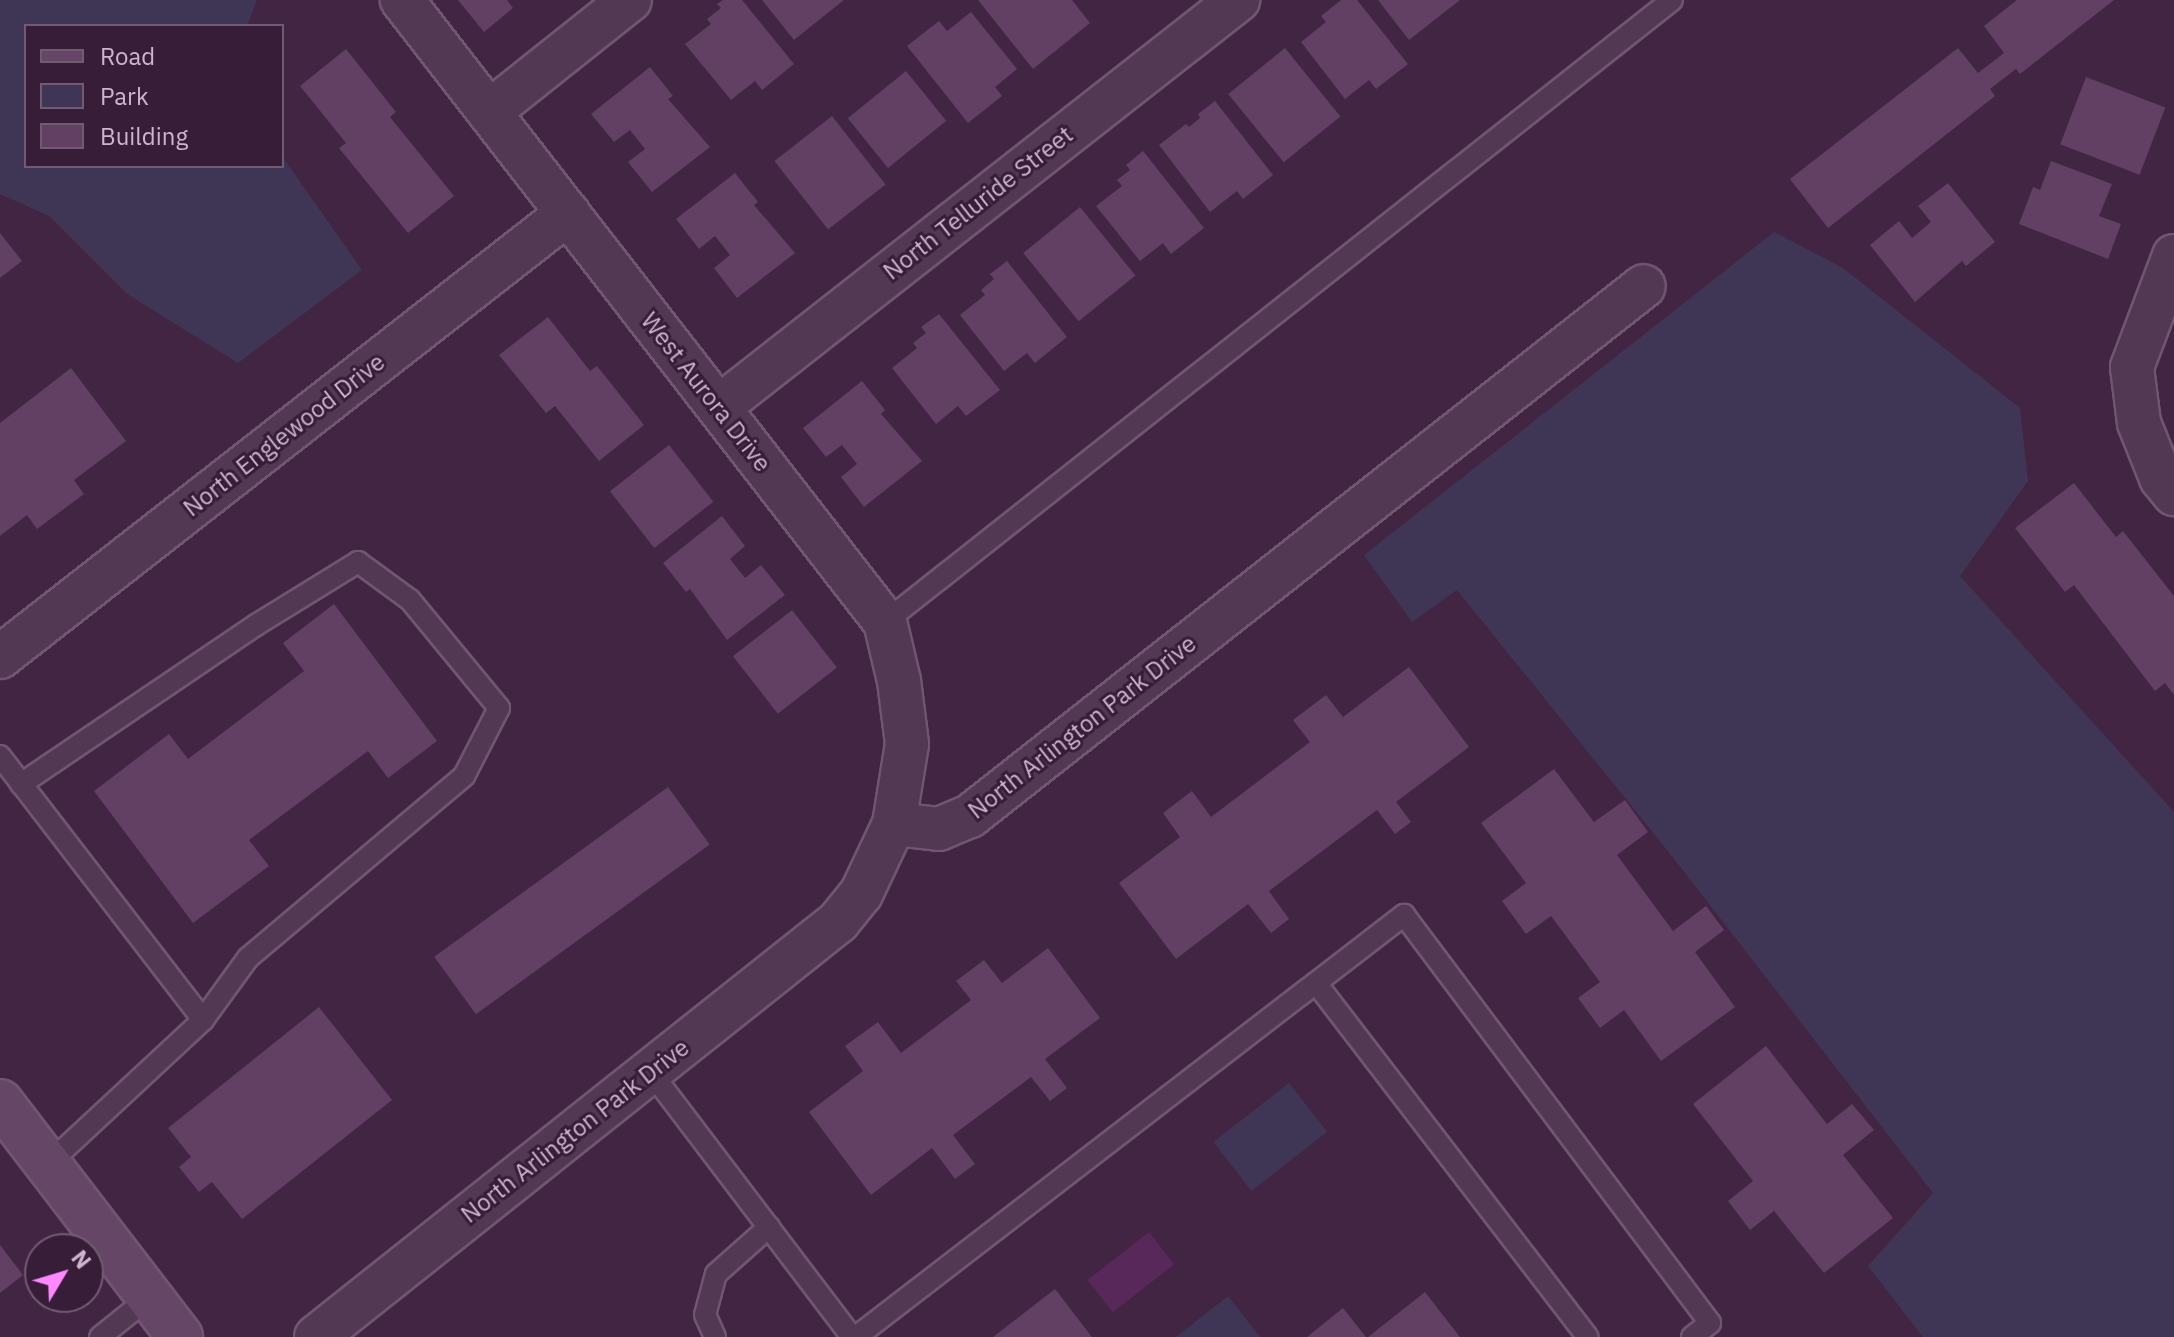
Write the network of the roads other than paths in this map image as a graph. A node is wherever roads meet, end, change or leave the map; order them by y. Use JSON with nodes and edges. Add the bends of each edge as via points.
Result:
{"nodes":[{"id":1,"x":402,"y":0,"type":"edge"},
{"id":2,"x":630,"y":0,"type":"edge"},
{"id":3,"x":1238,"y":0,"type":"edge"},
{"id":4,"x":1672,"y":0,"type":"edge"},
{"id":5,"x":489,"y":112,"type":"junction"},
{"id":6,"x":568,"y":213,"type":"junction"},
{"id":7,"x":2174,"y":256,"type":"edge"},
{"id":8,"x":1644,"y":286,"type":"dead end"},
{"id":9,"x":719,"y":407,"type":"junction"},
{"id":10,"x":2174,"y":494,"type":"edge"},
{"id":11,"x":885,"y":622,"type":"junction"},
{"id":12,"x":0,"y":657,"type":"edge"},
{"id":13,"x":0,"y":756,"type":"edge"},
{"id":14,"x":21,"y":784,"type":"junction"},
{"id":15,"x":894,"y":824,"type":"junction"},
{"id":16,"x":1316,"y":983,"type":"junction"},
{"id":17,"x":203,"y":1020,"type":"junction"},
{"id":18,"x":650,"y":1071,"type":"junction"},
{"id":19,"x":0,"y":1102,"type":"edge"},
{"id":20,"x":48,"y":1164,"type":"junction"},
{"id":21,"x":769,"y":1227,"type":"junction"},
{"id":22,"x":150,"y":1297,"type":"junction"},
{"id":23,"x":100,"y":1337,"type":"edge"},
{"id":24,"x":180,"y":1337,"type":"edge"},
{"id":25,"x":316,"y":1337,"type":"edge"},
{"id":26,"x":715,"y":1337,"type":"edge"},
{"id":27,"x":854,"y":1337,"type":"edge"},
{"id":28,"x":1588,"y":1337,"type":"edge"},
{"id":29,"x":1692,"y":1337,"type":"edge"}],
"edges":[{"from":1,"to":5,"type":"street","name":"West Aurora Drive"},
{"from":2,"to":5,"type":"street"},
{"from":3,"to":9,"type":"street","name":"North Telluride Street"},
{"from":4,"to":11,"type":"lane"},
{"from":5,"to":6,"type":"street","name":"West Aurora Drive"},
{"from":6,"to":9,"type":"street","name":"West Aurora Drive"},
{"from":6,"to":12,"type":"street","name":"North Englewood Drive"},
{"from":7,"to":10,"type":"street","via":[[2132,367],[2139,423],[2161,478]]},
{"from":8,"to":15,"type":"street","name":"North Arlington Park Drive","via":[[970,816],[939,829]]},
{"from":9,"to":11,"type":"street","name":"West Aurora Drive"},
{"from":11,"to":15,"type":"street","name":"West Aurora Drive","via":[[907,744]]},
{"from":13,"to":14,"type":"lane"},
{"from":14,"to":17,"type":"lane"},
{"from":14,"to":17,"type":"lane","via":[[358,562],[410,600],[499,708],[464,776],[248,958]]},
{"from":15,"to":18,"type":"street","name":"North Arlington Park Drive","via":[[861,894],[838,922]]},
{"from":16,"to":27,"type":"lane"},
{"from":16,"to":28,"type":"lane"},
{"from":16,"to":29,"type":"lane","via":[[1404,915],[1710,1323]]},
{"from":17,"to":20,"type":"lane"},
{"from":18,"to":21,"type":"lane"},
{"from":18,"to":25,"type":"street","name":"North Arlington Park Drive"},
{"from":19,"to":20,"type":"main road"},
{"from":20,"to":22,"type":"main road"},
{"from":21,"to":26,"type":"lane","via":[[716,1274],[705,1315]]},
{"from":21,"to":27,"type":"lane"},
{"from":22,"to":23,"type":"lane"},
{"from":22,"to":24,"type":"main road"}]}
